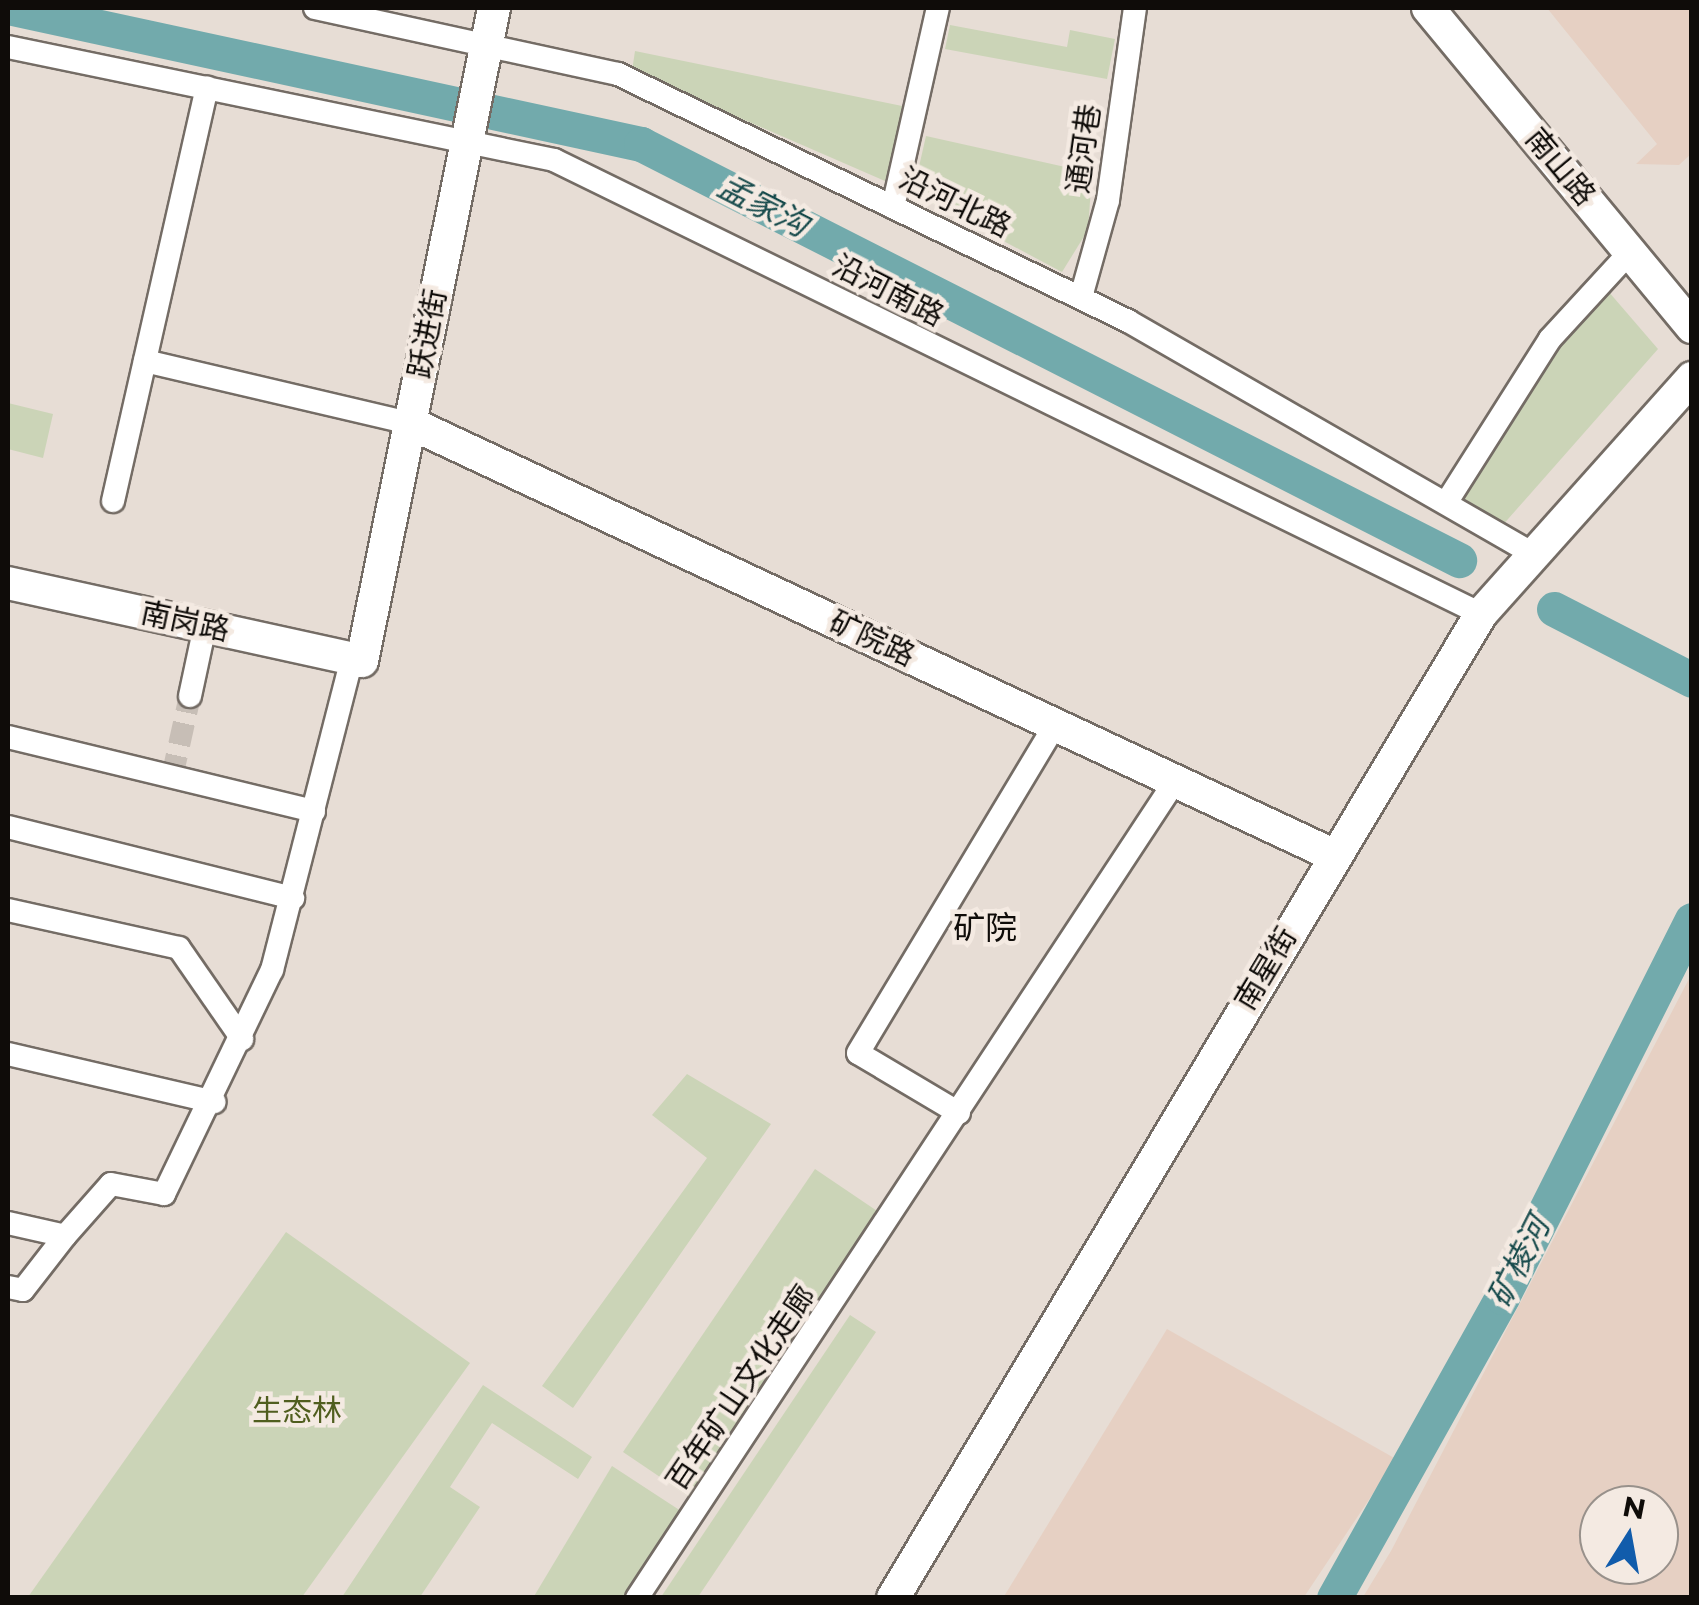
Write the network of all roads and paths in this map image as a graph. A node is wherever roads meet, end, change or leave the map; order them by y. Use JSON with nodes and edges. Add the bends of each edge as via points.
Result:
{"nodes":[{"id":1,"x":315,"y":8,"type":"edge"},
{"id":2,"x":494,"y":8,"type":"edge"},
{"id":3,"x":938,"y":8,"type":"edge"},
{"id":4,"x":1134,"y":8,"type":"edge"},
{"id":5,"x":1428,"y":8,"type":"edge"},
{"id":6,"x":488,"y":41,"type":"junction"},
{"id":7,"x":8,"y":47,"type":"edge"},
{"id":8,"x":207,"y":88,"type":"junction"},
{"id":9,"x":468,"y":136,"type":"junction"},
{"id":10,"x":893,"y":207,"type":"junction"},
{"id":11,"x":1630,"y":252,"type":"junction"},
{"id":12,"x":1080,"y":297,"type":"junction"},
{"id":13,"x":1692,"y":327,"type":"edge"},
{"id":14,"x":145,"y":361,"type":"junction"},
{"id":15,"x":1692,"y":378,"type":"edge"},
{"id":16,"x":410,"y":423,"type":"junction"},
{"id":17,"x":113,"y":501,"type":"dead end"},
{"id":18,"x":1446,"y":504,"type":"junction"},
{"id":19,"x":1530,"y":552,"type":"junction"},
{"id":20,"x":8,"y":583,"type":"edge"},
{"id":21,"x":1480,"y":614,"type":"junction"},
{"id":22,"x":205,"y":626,"type":"junction"},
{"id":23,"x":357,"y":660,"type":"junction"},
{"id":24,"x":190,"y":696,"type":"tunnel mouth"},
{"id":25,"x":1055,"y":725,"type":"junction"},
{"id":26,"x":8,"y":737,"type":"edge"},
{"id":27,"x":1175,"y":781,"type":"junction"},
{"id":28,"x":314,"y":811,"type":"junction"},
{"id":29,"x":8,"y":827,"type":"edge"},
{"id":30,"x":1333,"y":855,"type":"junction"},
{"id":31,"x":293,"y":898,"type":"junction"},
{"id":32,"x":8,"y":910,"type":"edge"},
{"id":33,"x":242,"y":1040,"type":"junction"},
{"id":34,"x":8,"y":1054,"type":"edge"},
{"id":35,"x":214,"y":1102,"type":"junction"},
{"id":36,"x":959,"y":1113,"type":"junction"},
{"id":37,"x":8,"y":1223,"type":"edge"},
{"id":38,"x":65,"y":1236,"type":"junction"},
{"id":39,"x":8,"y":1287,"type":"edge"},
{"id":40,"x":636,"y":1598,"type":"edge"},
{"id":41,"x":894,"y":1598,"type":"edge"}],
"edges":[{"from":1,"to":6,"type":"street","name":"沿河北路"},
{"from":2,"to":6,"type":"street","name":"跃进街"},
{"from":3,"to":10,"type":"street"},
{"from":4,"to":12,"type":"street","name":"通河巷","via":[[1108,200]]},
{"from":5,"to":11,"type":"street","name":"南山路"},
{"from":6,"to":9,"type":"street","name":"跃进街"},
{"from":6,"to":10,"type":"street","name":"沿河北路","via":[[605,69]]},
{"from":7,"to":8,"type":"street","name":"沿河南路"},
{"from":8,"to":9,"type":"street","name":"沿河南路"},
{"from":8,"to":14,"type":"street"},
{"from":9,"to":16,"type":"street","name":"跃进街"},
{"from":9,"to":21,"type":"street","name":"沿河南路","via":[[614,185]]},
{"from":10,"to":12,"type":"street","name":"沿河北路"},
{"from":11,"to":13,"type":"street","name":"南山路"},
{"from":11,"to":18,"type":"street","via":[[1550,339]]},
{"from":12,"to":18,"type":"street","name":"沿河北路"},
{"from":14,"to":16,"type":"street"},
{"from":14,"to":17,"type":"street"},
{"from":15,"to":19,"type":"street","name":"南星街"},
{"from":16,"to":23,"type":"street","name":"跃进街"},
{"from":16,"to":25,"type":"street","name":"矿院路"},
{"from":18,"to":19,"type":"street","name":"沿河北路"},
{"from":19,"to":21,"type":"street","name":"南星街"},
{"from":20,"to":22,"type":"street","name":"南岗路"},
{"from":21,"to":30,"type":"street","name":"南星街"},
{"from":22,"to":23,"type":"street","name":"南岗路"},
{"from":22,"to":24,"type":"street"},
{"from":23,"to":28,"type":"street"},
{"from":25,"to":27,"type":"street","name":"矿院路"},
{"from":25,"to":36,"type":"street","via":[[858,1053]]},
{"from":26,"to":28,"type":"street"},
{"from":27,"to":30,"type":"street","name":"矿院路"},
{"from":27,"to":36,"type":"street","name":"百年矿山文化走廊"},
{"from":28,"to":31,"type":"street"},
{"from":29,"to":31,"type":"street"},
{"from":30,"to":41,"type":"street","name":"南星街"},
{"from":31,"to":33,"type":"street"},
{"from":32,"to":33,"type":"street","via":[[179,948]]},
{"from":33,"to":35,"type":"street"},
{"from":34,"to":35,"type":"street"},
{"from":35,"to":38,"type":"street","via":[[164,1194],[111,1184]]},
{"from":36,"to":40,"type":"street","name":"百年矿山文化走廊"},
{"from":37,"to":38,"type":"street"},
{"from":38,"to":39,"type":"street","via":[[23,1290]]}]}
